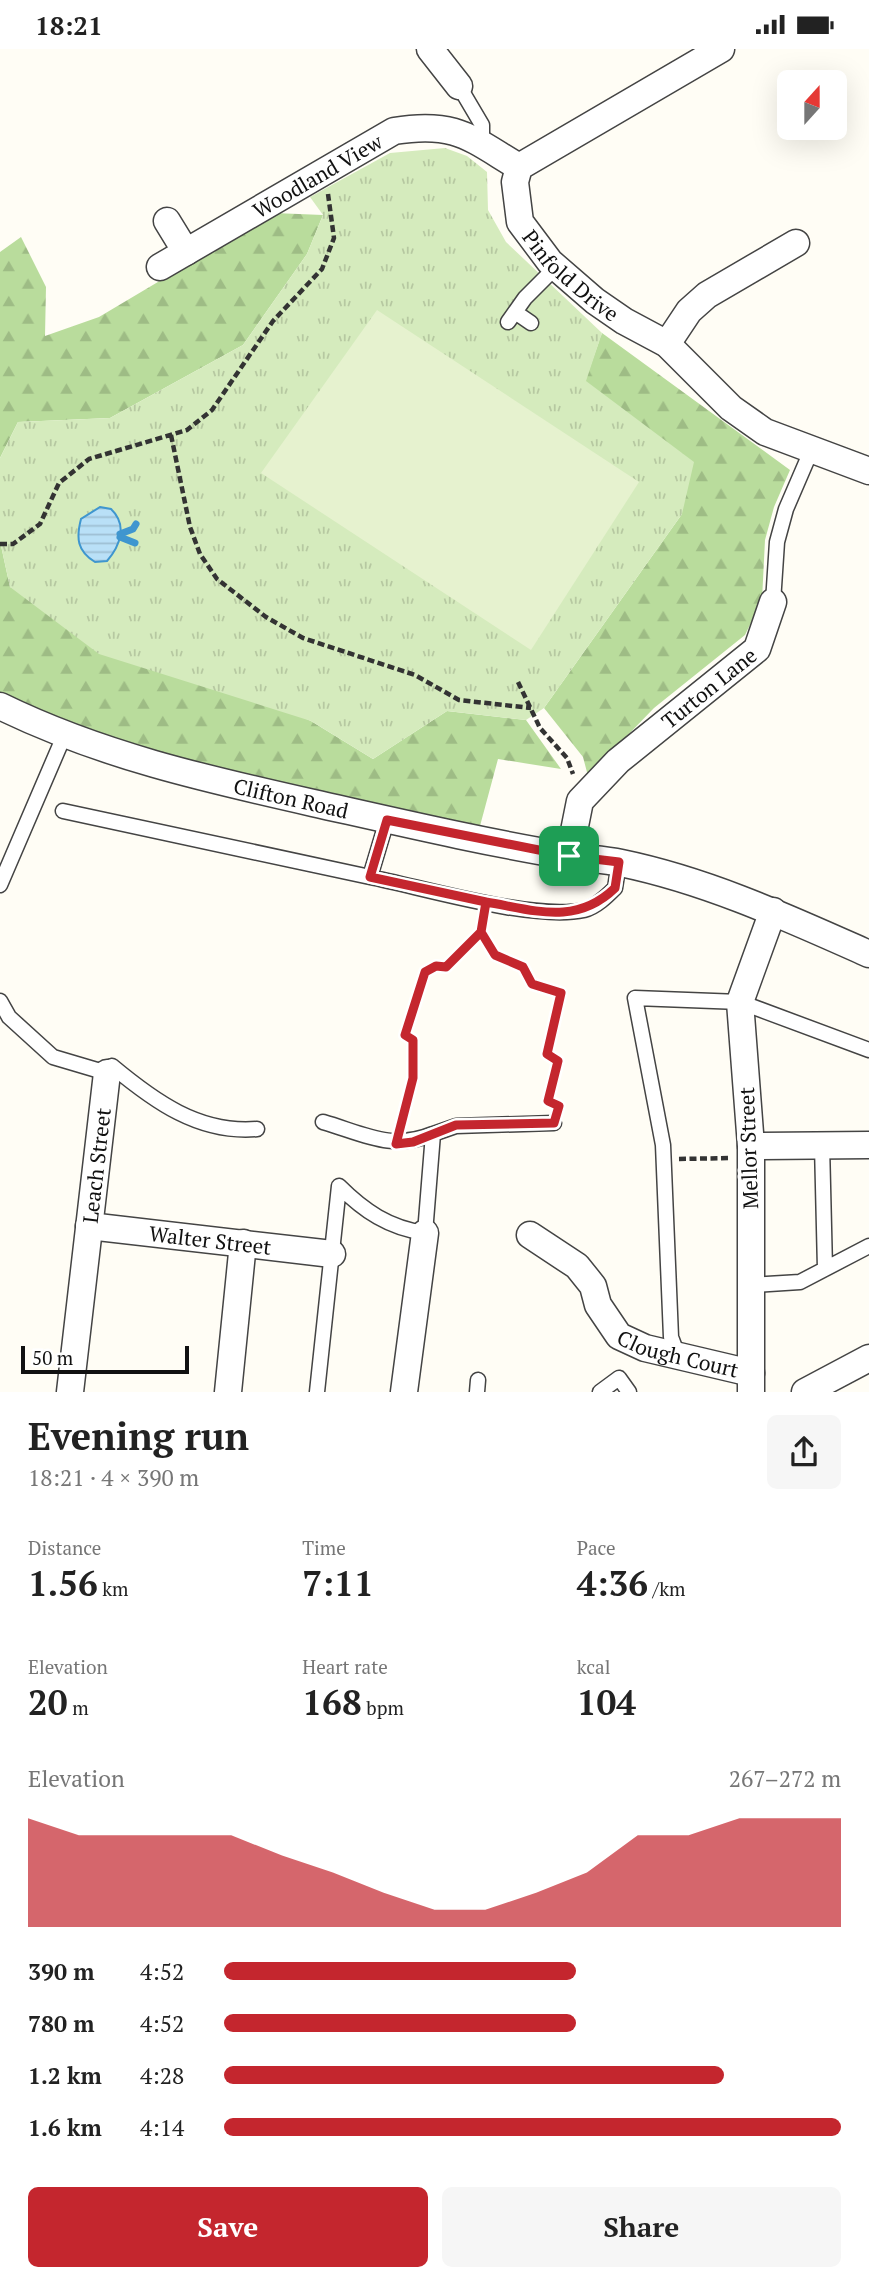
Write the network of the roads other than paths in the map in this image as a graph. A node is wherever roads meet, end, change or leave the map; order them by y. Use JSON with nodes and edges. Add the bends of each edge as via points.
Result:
{"nodes":[{"id":1,"x":430,"y":49,"type":"edge"},
{"id":2,"x":722,"y":49,"type":"edge"},
{"id":3,"x":459,"y":86,"type":"joint"},
{"id":4,"x":482,"y":141,"type":"junction"},
{"id":5,"x":520,"y":167,"type":"junction"},
{"id":6,"x":167,"y":221,"type":"dead end"},
{"id":7,"x":796,"y":243,"type":"dead end"},
{"id":8,"x":186,"y":252,"type":"junction"},
{"id":9,"x":160,"y":267,"type":"dead end"},
{"id":10,"x":556,"y":267,"type":"junction"},
{"id":11,"x":531,"y":323,"type":"dead end"},
{"id":12,"x":667,"y":344,"type":"junction"},
{"id":13,"x":811,"y":451,"type":"junction"},
{"id":14,"x":869,"y":471,"type":"edge"},
{"id":15,"x":773,"y":602,"type":"joint"},
{"id":16,"x":0,"y":706,"type":"edge"},
{"id":17,"x":64,"y":736,"type":"junction"},
{"id":18,"x":63,"y":811,"type":"dead end"},
{"id":19,"x":387,"y":820,"type":"junction"},
{"id":20,"x":569,"y":856,"type":"junction"},
{"id":21,"x":619,"y":862,"type":"junction"},
{"id":22,"x":370,"y":877,"type":"junction"},
{"id":23,"x":0,"y":885,"type":"edge"},
{"id":24,"x":774,"y":911,"type":"junction"},
{"id":25,"x":869,"y":954,"type":"edge"},
{"id":26,"x":0,"y":1002,"type":"edge"},
{"id":27,"x":740,"y":1002,"type":"junction"},
{"id":28,"x":869,"y":1051,"type":"edge"},
{"id":29,"x":109,"y":1069,"type":"junction"},
{"id":30,"x":323,"y":1122,"type":"dead end"},
{"id":31,"x":554,"y":1123,"type":"road end"},
{"id":32,"x":257,"y":1129,"type":"dead end"},
{"id":33,"x":433,"y":1134,"type":"junction"},
{"id":34,"x":822,"y":1145,"type":"junction"},
{"id":35,"x":869,"y":1145,"type":"edge"},
{"id":36,"x":751,"y":1152,"type":"junction"},
{"id":37,"x":89,"y":1226,"type":"junction"},
{"id":38,"x":425,"y":1233,"type":"junction"},
{"id":39,"x":530,"y":1235,"type":"dead end"},
{"id":40,"x":243,"y":1243,"type":"junction"},
{"id":41,"x":869,"y":1246,"type":"edge"},
{"id":42,"x":332,"y":1254,"type":"junction"},
{"id":43,"x":825,"y":1269,"type":"junction"},
{"id":44,"x":752,"y":1285,"type":"junction"},
{"id":45,"x":677,"y":1353,"type":"junction"},
{"id":46,"x":869,"y":1359,"type":"edge"},
{"id":47,"x":751,"y":1382,"type":"edge"},
{"id":48,"x":70,"y":1392,"type":"edge"},
{"id":49,"x":228,"y":1392,"type":"edge"},
{"id":50,"x":317,"y":1392,"type":"edge"},
{"id":51,"x":404,"y":1392,"type":"edge"},
{"id":52,"x":600,"y":1392,"type":"edge"},
{"id":53,"x":629,"y":1392,"type":"edge"},
{"id":54,"x":805,"y":1392,"type":"edge"}],
"edges":[{"from":1,"to":3,"type":"street"},
{"from":2,"to":5,"type":"street"},
{"from":3,"to":4,"type":"lane","via":[[482,125]]},
{"from":4,"to":5,"type":"street","name":"Woodland View"},
{"from":4,"to":8,"type":"street","name":"Woodland View","via":[[444,129],[394,131]]},
{"from":5,"to":10,"type":"street","name":"Pinfold Drive","via":[[515,181],[520,222]]},
{"from":6,"to":8,"type":"street"},
{"from":7,"to":12,"type":"street","via":[[764,251],[707,295],[689,311]]},
{"from":8,"to":9,"type":"street","name":"Woodland View"},
{"from":10,"to":11,"type":"lane","via":[[511,317]]},
{"from":10,"to":12,"type":"street","name":"Pinfold Drive","via":[[624,321]]},
{"from":12,"to":13,"type":"street","name":"Pinfold Drive","via":[[731,408],[765,432]]},
{"from":13,"to":14,"type":"street","name":"Pinfold Drive"},
{"from":13,"to":15,"type":"lane","name":"Turton Lane","via":[[786,509]]},
{"from":15,"to":20,"type":"street","name":"Turton Lane","via":[[757,649],[618,761],[580,801]]},
{"from":16,"to":17,"type":"street","name":"Clifton Road"},
{"from":17,"to":19,"type":"street","name":"Clifton Road","via":[[172,771]]},
{"from":17,"to":23,"type":"lane"},
{"from":18,"to":22,"type":"lane"},
{"from":19,"to":20,"type":"street","name":"Clifton Road"},
{"from":19,"to":22,"type":"lane"},
{"from":20,"to":21,"type":"street","name":"Clifton Road"},
{"from":21,"to":22,"type":"lane","via":[[615,888],[587,909],[552,913]]},
{"from":21,"to":24,"type":"street","name":"Clifton Road","via":[[698,883]]},
{"from":24,"to":25,"type":"street","name":"Clifton Road"},
{"from":24,"to":27,"type":"street","name":"Mellor Street"},
{"from":26,"to":29,"type":"lane","via":[[9,1017],[53,1057]]},
{"from":27,"to":28,"type":"lane"},
{"from":27,"to":36,"type":"street","name":"Mellor Street"},
{"from":27,"to":45,"type":"lane","via":[[635,998],[664,1159],[671,1337]]},
{"from":29,"to":32,"type":"lane","via":[[156,1103],[237,1131]]},
{"from":29,"to":37,"type":"street","name":"Leach Street"},
{"from":30,"to":33,"type":"lane","via":[[396,1144]]},
{"from":31,"to":33,"type":"lane","via":[[456,1125]]},
{"from":33,"to":38,"type":"lane"},
{"from":34,"to":35,"type":"street"},
{"from":34,"to":36,"type":"street"},
{"from":34,"to":43,"type":"lane"},
{"from":36,"to":44,"type":"street","name":"Mellor Street"},
{"from":37,"to":40,"type":"street","name":"Walter Street"},
{"from":37,"to":48,"type":"street","name":"Leach Street"},
{"from":38,"to":42,"type":"lane","via":[[402,1230],[379,1219],[339,1186]]},
{"from":38,"to":51,"type":"street"},
{"from":39,"to":45,"type":"street","name":"Clough Court","via":[[577,1266],[619,1336],[645,1348]]},
{"from":40,"to":42,"type":"street","name":"Walter Street"},
{"from":40,"to":49,"type":"street"},
{"from":41,"to":43,"type":"lane"},
{"from":42,"to":50,"type":"lane"},
{"from":43,"to":44,"type":"lane","via":[[800,1282]]},
{"from":44,"to":47,"type":"street","name":"Mellor Street"},
{"from":45,"to":47,"type":"street","name":"Clough Court"},
{"from":46,"to":54,"type":"street"},
{"from":52,"to":53,"type":"lane","via":[[619,1378]]}]}
